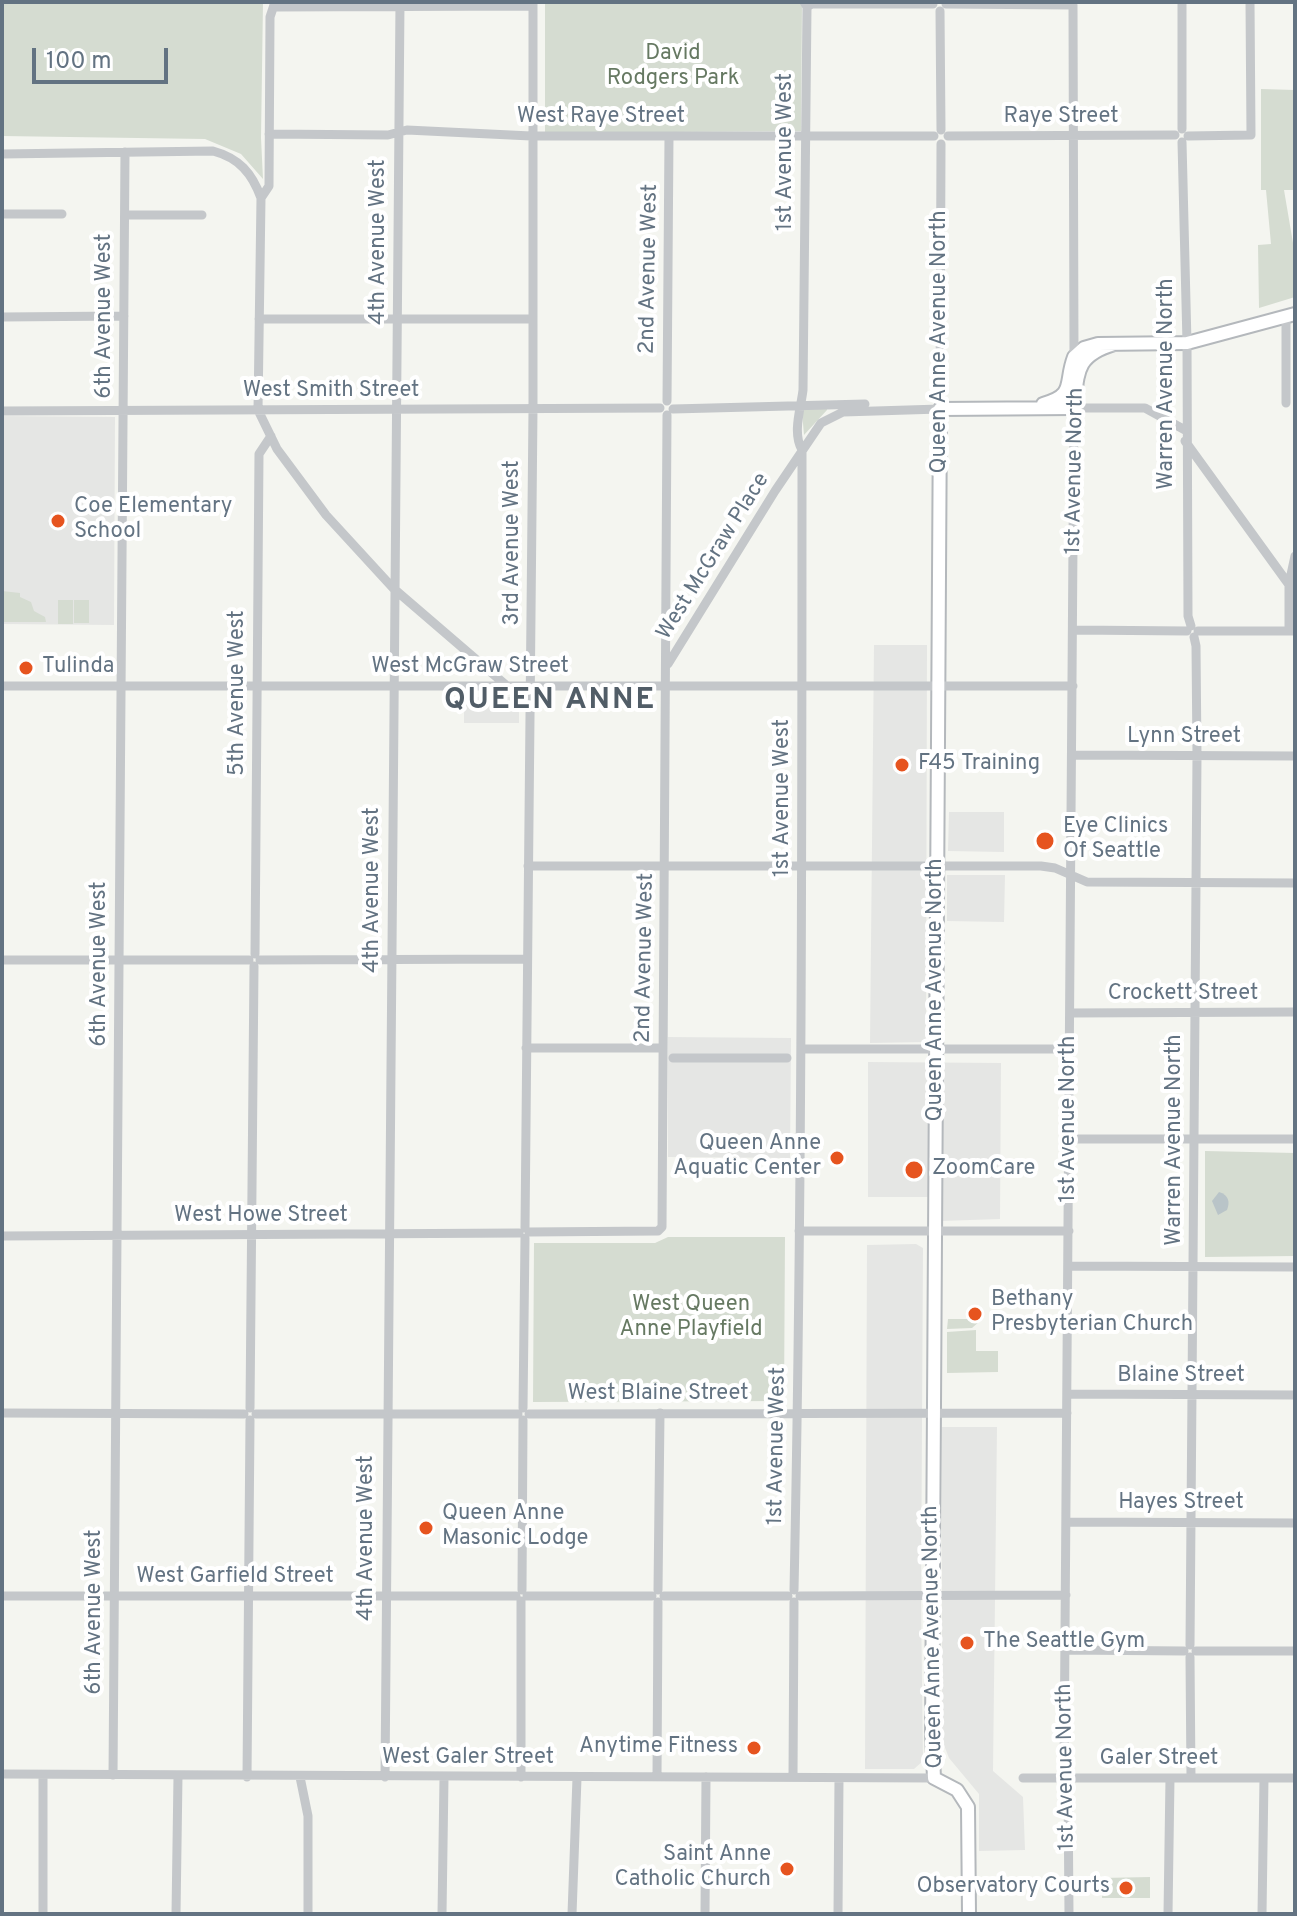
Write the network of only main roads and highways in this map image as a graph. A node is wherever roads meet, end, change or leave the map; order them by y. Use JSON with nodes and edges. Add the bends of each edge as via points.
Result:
{"nodes":[{"id":1,"x":1290,"y":315,"type":"edge"},
{"id":2,"x":1114,"y":344,"type":"junction"},
{"id":3,"x":1025,"y":408,"type":"junction"},
{"id":4,"x":969,"y":1914,"type":"edge"}],
"edges":[{"from":1,"to":2,"type":"main road","via":[[1187,343]]},
{"from":2,"to":3,"type":"main road","via":[[1090,346],[1074,357],[1067,392]]},
{"from":2,"to":3,"type":"main road","name":"1st Avenue North","via":[[1083,360],[1074,408]]},
{"from":3,"to":4,"type":"main road","name":"Queen Anne Avenue North","via":[[940,409],[934,1778],[957,1790],[968,1807]]}]}
